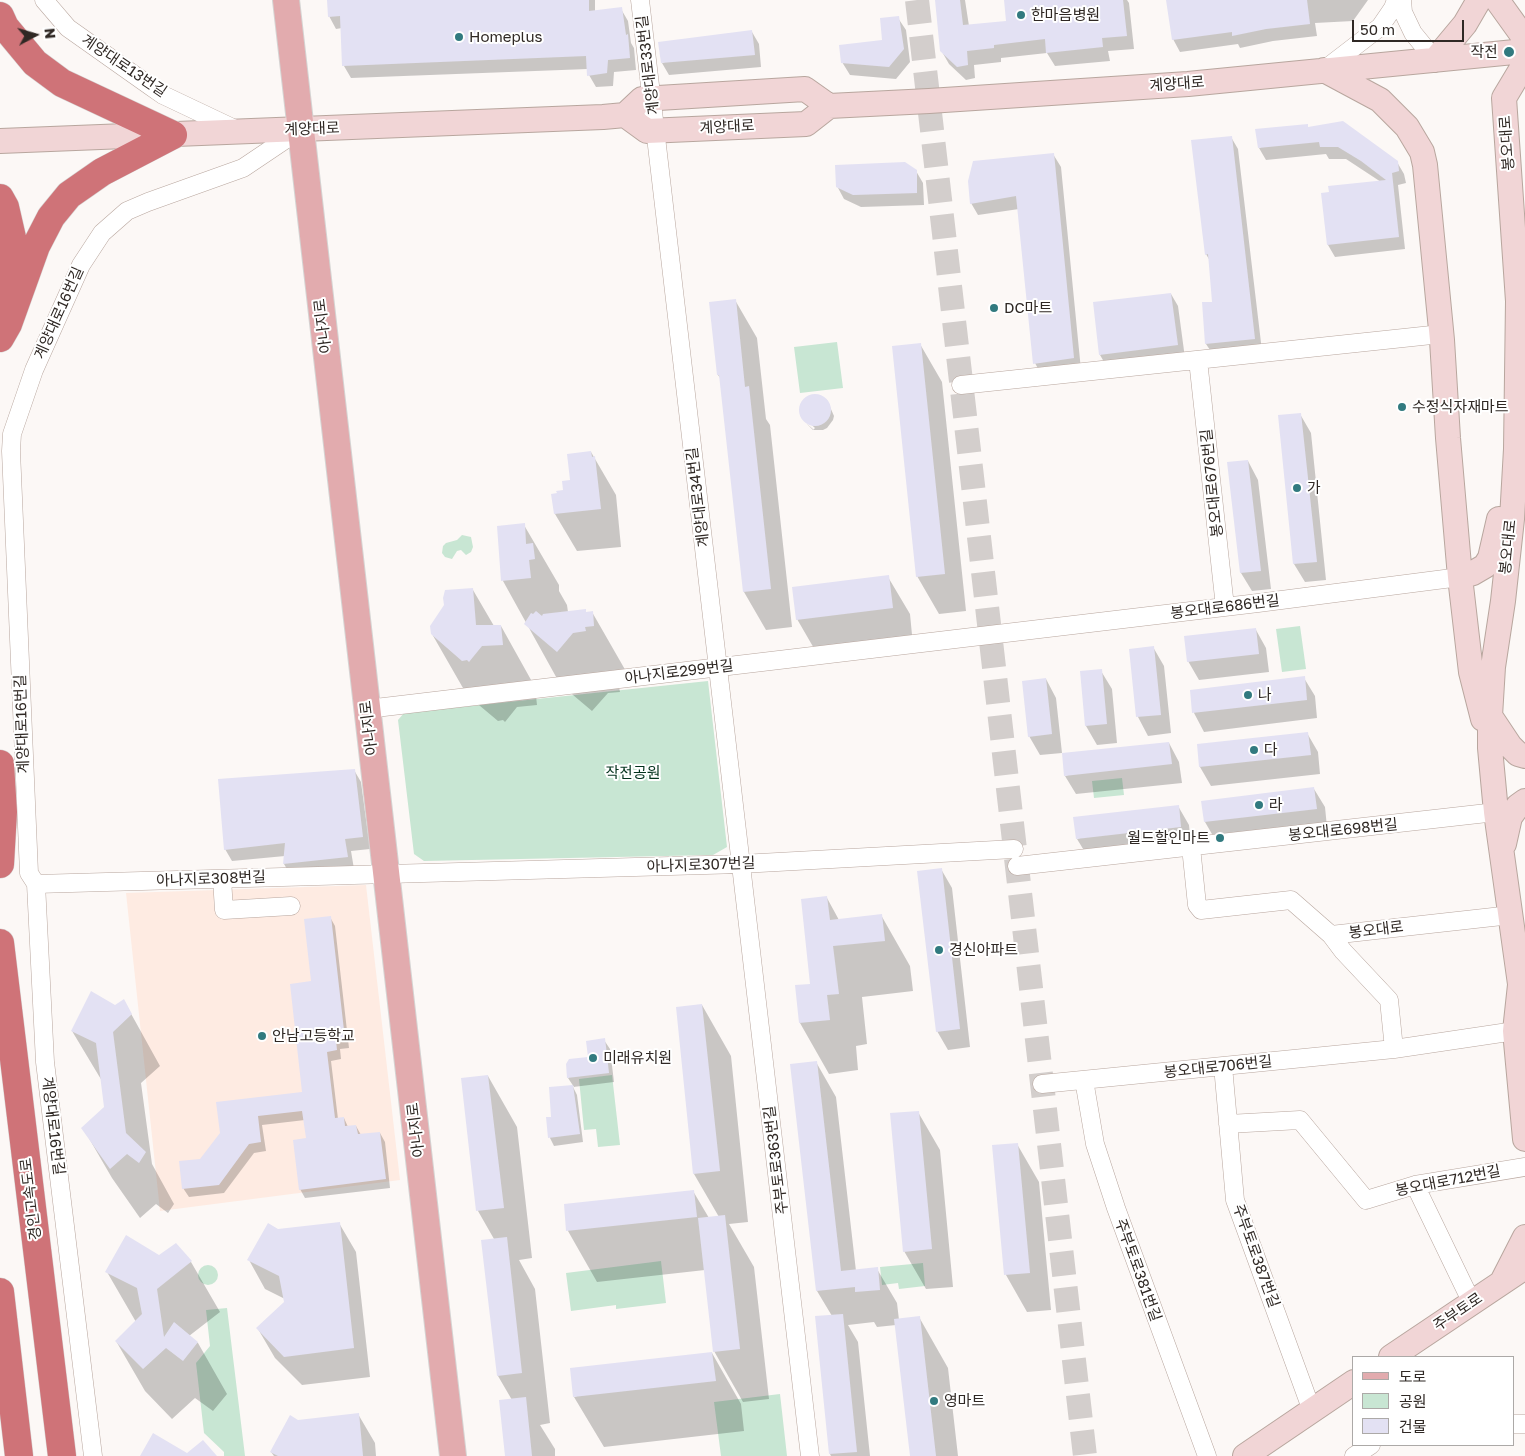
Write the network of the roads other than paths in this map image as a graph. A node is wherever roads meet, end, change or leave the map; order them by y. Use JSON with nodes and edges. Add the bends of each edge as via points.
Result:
{"nodes":[{"id":1,"x":44,"y":0,"type":"edge"},
{"id":2,"x":286,"y":0,"type":"edge"},
{"id":3,"x":640,"y":0,"type":"edge"},
{"id":4,"x":1396,"y":0,"type":"edge"},
{"id":5,"x":1402,"y":0,"type":"edge"},
{"id":6,"x":1479,"y":0,"type":"edge"},
{"id":7,"x":1497,"y":0,"type":"edge"},
{"id":8,"x":0,"y":16,"type":"edge"},
{"id":9,"x":1525,"y":39,"type":"edge"},
{"id":10,"x":1525,"y":50,"type":"edge"},
{"id":11,"x":1435,"y":60,"type":"junction"},
{"id":12,"x":1525,"y":63,"type":"edge"},
{"id":13,"x":1324,"y":70,"type":"junction"},
{"id":14,"x":651,"y":98,"type":"junction"},
{"id":15,"x":829,"y":106,"type":"junction"},
{"id":16,"x":625,"y":115,"type":"junction"},
{"id":17,"x":300,"y":129,"type":"junction"},
{"id":18,"x":655,"y":130,"type":"junction"},
{"id":19,"x":242,"y":132,"type":"junction"},
{"id":20,"x":173,"y":135,"type":"junction"},
{"id":21,"x":0,"y":141,"type":"edge"},
{"id":22,"x":0,"y":198,"type":"edge"},
{"id":23,"x":0,"y":322,"type":"edge"},
{"id":24,"x":1442,"y":334,"type":"junction"},
{"id":25,"x":0,"y":338,"type":"edge"},
{"id":26,"x":1198,"y":360,"type":"junction"},
{"id":27,"x":962,"y":385,"type":"dead end"},
{"id":28,"x":1516,"y":450,"type":"junction"},
{"id":29,"x":1460,"y":577,"type":"junction"},
{"id":30,"x":1225,"y":607,"type":"junction"},
{"id":31,"x":990,"y":635,"type":"joint"},
{"id":32,"x":718,"y":667,"type":"junction"},
{"id":33,"x":367,"y":708,"type":"junction"},
{"id":34,"x":1490,"y":716,"type":"junction"},
{"id":35,"x":1490,"y":748,"type":"junction"},
{"id":36,"x":1525,"y":756,"type":"edge"},
{"id":37,"x":0,"y":764,"type":"edge"},
{"id":38,"x":1525,"y":801,"type":"edge"},
{"id":39,"x":1496,"y":812,"type":"junction"},
{"id":40,"x":1191,"y":847,"type":"junction"},
{"id":41,"x":1502,"y":853,"type":"junction"},
{"id":42,"x":1016,"y":858,"type":"joint"},
{"id":43,"x":0,"y":864,"type":"edge"},
{"id":44,"x":741,"y":864,"type":"junction"},
{"id":45,"x":386,"y":874,"type":"junction"},
{"id":46,"x":222,"y":879,"type":"junction"},
{"id":47,"x":36,"y":884,"type":"junction"},
{"id":48,"x":291,"y":906,"type":"dead end"},
{"id":49,"x":1511,"y":916,"type":"junction"},
{"id":50,"x":1332,"y":935,"type":"junction"},
{"id":51,"x":0,"y":943,"type":"edge"},
{"id":52,"x":1523,"y":993,"type":"edge"},
{"id":53,"x":1516,"y":1031,"type":"junction"},
{"id":54,"x":1394,"y":1049,"type":"junction"},
{"id":55,"x":1223,"y":1066,"type":"junction"},
{"id":56,"x":1084,"y":1080,"type":"junction"},
{"id":57,"x":1042,"y":1084,"type":"dead end"},
{"id":58,"x":1228,"y":1124,"type":"junction"},
{"id":59,"x":1525,"y":1139,"type":"edge"},
{"id":60,"x":1525,"y":1167,"type":"edge"},
{"id":61,"x":1415,"y":1185,"type":"junction"},
{"id":62,"x":1525,"y":1238,"type":"edge"},
{"id":63,"x":1525,"y":1267,"type":"edge"},
{"id":64,"x":1502,"y":1283,"type":"junction"},
{"id":65,"x":0,"y":1292,"type":"edge"},
{"id":66,"x":1472,"y":1303,"type":"junction"},
{"id":67,"x":1392,"y":1356,"type":"edge"},
{"id":68,"x":1352,"y":1383,"type":"edge"},
{"id":69,"x":1312,"y":1410,"type":"junction"},
{"id":70,"x":1369,"y":1446,"type":"edge"},
{"id":71,"x":19,"y":1456,"type":"edge"},
{"id":72,"x":62,"y":1456,"type":"edge"},
{"id":73,"x":93,"y":1456,"type":"edge"},
{"id":74,"x":453,"y":1456,"type":"edge"},
{"id":75,"x":810,"y":1456,"type":"edge"},
{"id":76,"x":1207,"y":1456,"type":"edge"},
{"id":77,"x":1245,"y":1456,"type":"edge"},
{"id":78,"x":1354,"y":1456,"type":"edge"}],
"edges":[{"from":1,"to":19,"type":"street","name":"계양대로13번길","via":[[68,28],[150,86]]},
{"from":2,"to":17,"type":"main road","name":"아나지로"},
{"from":3,"to":14,"type":"street","name":"계양대로33번길"},
{"from":4,"to":13,"type":"street","via":[[1380,28]]},
{"from":5,"to":11,"type":"street","via":[[1403,12],[1413,33]]},
{"from":6,"to":11,"type":"main road","via":[[1465,24]]},
{"from":7,"to":9,"type":"main road"},
{"from":8,"to":20,"type":"highway","via":[[5,27],[35,63],[62,83]]},
{"from":10,"to":11,"type":"main road","name":"계양대로"},
{"from":11,"to":13,"type":"main road","name":"계양대로"},
{"from":12,"to":28,"type":"main road","name":"봉오대로","via":[[1504,98],[1518,301]]},
{"from":13,"to":15,"type":"main road","name":"계양대로","via":[[1188,84]]},
{"from":13,"to":24,"type":"main road","via":[[1380,100],[1407,128],[1422,152]]},
{"from":14,"to":15,"type":"main road","via":[[804,89]]},
{"from":14,"to":16,"type":"main road","via":[[642,99]]},
{"from":14,"to":18,"type":"street","name":"계양대로33번길"},
{"from":15,"to":18,"type":"main road","name":"계양대로","via":[[806,124]]},
{"from":16,"to":17,"type":"main road","name":"계양대로"},
{"from":16,"to":18,"type":"main road","name":"계양대로","via":[[646,131]]},
{"from":17,"to":19,"type":"main road","name":"계양대로"},
{"from":17,"to":33,"type":"main road","name":"아나지로"},
{"from":17,"to":47,"type":"street","name":"계양대로16번길","via":[[243,168],[141,205],[102,233],[81,265],[17,415],[12,434],[12,470],[29,874]]},
{"from":18,"to":32,"type":"street","name":"계양대로34번길"},
{"from":19,"to":20,"type":"main road","name":"계양대로"},
{"from":20,"to":21,"type":"main road","name":"계양대로"},
{"from":20,"to":25,"type":"highway","via":[[102,172],[69,195],[51,217],[36,246]]},
{"from":22,"to":23,"type":"highway","via":[[14,242],[12,274]]},
{"from":24,"to":26,"type":"street"},
{"from":24,"to":29,"type":"main road"},
{"from":26,"to":27,"type":"street"},
{"from":26,"to":30,"type":"street","name":"봉오대로676번길"},
{"from":28,"to":29,"type":"main road","via":[[1490,558],[1485,566]]},
{"from":28,"to":34,"type":"main road","name":"봉오대로","via":[[1512,519]]},
{"from":29,"to":30,"type":"street","name":"봉오대로686번길"},
{"from":29,"to":35,"type":"main road","via":[[1471,672]]},
{"from":30,"to":31,"type":"street","name":"봉오대로686번길"},
{"from":31,"to":32,"type":"street","name":"아나지로299번길"},
{"from":32,"to":33,"type":"street","name":"아나지로299번길"},
{"from":32,"to":44,"type":"street","name":"계양대로34번길"},
{"from":33,"to":45,"type":"main road","name":"아나지로"},
{"from":34,"to":35,"type":"main road","name":"봉오대로"},
{"from":34,"to":36,"type":"main road","via":[[1510,746]]},
{"from":35,"to":39,"type":"main road","name":"봉오대로"},
{"from":37,"to":43,"type":"highway","via":[[3,812]]},
{"from":38,"to":41,"type":"main road","via":[[1510,817]]},
{"from":39,"to":40,"type":"street","name":"봉오대로698번길"},
{"from":39,"to":41,"type":"main road","name":"봉오대로"},
{"from":40,"to":42,"type":"street","name":"봉오대로698번길"},
{"from":40,"to":50,"type":"street","via":[[1197,905],[1201,910],[1291,900]]},
{"from":41,"to":49,"type":"main road","name":"봉오대로"},
{"from":42,"to":44,"type":"street","name":"아나지로307번길"},
{"from":44,"to":45,"type":"street","name":"아나지로307번길"},
{"from":44,"to":75,"type":"street","name":"주부토로363번길"},
{"from":45,"to":46,"type":"street","name":"아나지로308번길"},
{"from":45,"to":74,"type":"main road","name":"아나지로"},
{"from":46,"to":47,"type":"street","name":"아나지로308번길"},
{"from":46,"to":48,"type":"street","via":[[224,910]]},
{"from":47,"to":73,"type":"street","name":"계양대로16번길","via":[[45,1062]]},
{"from":49,"to":50,"type":"street","name":"봉오대로"},
{"from":49,"to":52,"type":"main road","name":"봉오대로"},
{"from":50,"to":54,"type":"street","via":[[1389,1000]]},
{"from":51,"to":72,"type":"highway","name":"경인고속도로"},
{"from":52,"to":53,"type":"main road","name":"봉오대로"},
{"from":53,"to":54,"type":"street","name":"봉오대로706번길"},
{"from":53,"to":59,"type":"main road","name":"봉오대로"},
{"from":54,"to":55,"type":"street","name":"봉오대로706번길"},
{"from":55,"to":56,"type":"street","name":"봉오대로706번길"},
{"from":55,"to":58,"type":"street","name":"주부토로387번길"},
{"from":56,"to":57,"type":"street","name":"봉오대로706번길"},
{"from":56,"to":76,"type":"street","name":"주부토로381번길","via":[[1095,1144]]},
{"from":58,"to":61,"type":"street","name":"봉오대로712번길","via":[[1300,1120],[1366,1200]]},
{"from":58,"to":69,"type":"street","name":"주부토로387번길","via":[[1235,1200]]},
{"from":60,"to":61,"type":"street","name":"봉오대로712번길"},
{"from":61,"to":66,"type":"street"},
{"from":62,"to":64,"type":"main road"},
{"from":63,"to":64,"type":"main road","name":"주부토로"},
{"from":64,"to":66,"type":"main road","name":"주부토로"},
{"from":65,"to":71,"type":"highway"},
{"from":66,"to":67,"type":"main road","name":"주부토로"},
{"from":68,"to":69,"type":"main road"},
{"from":69,"to":77,"type":"main road"},
{"from":70,"to":78,"type":"street"}]}
